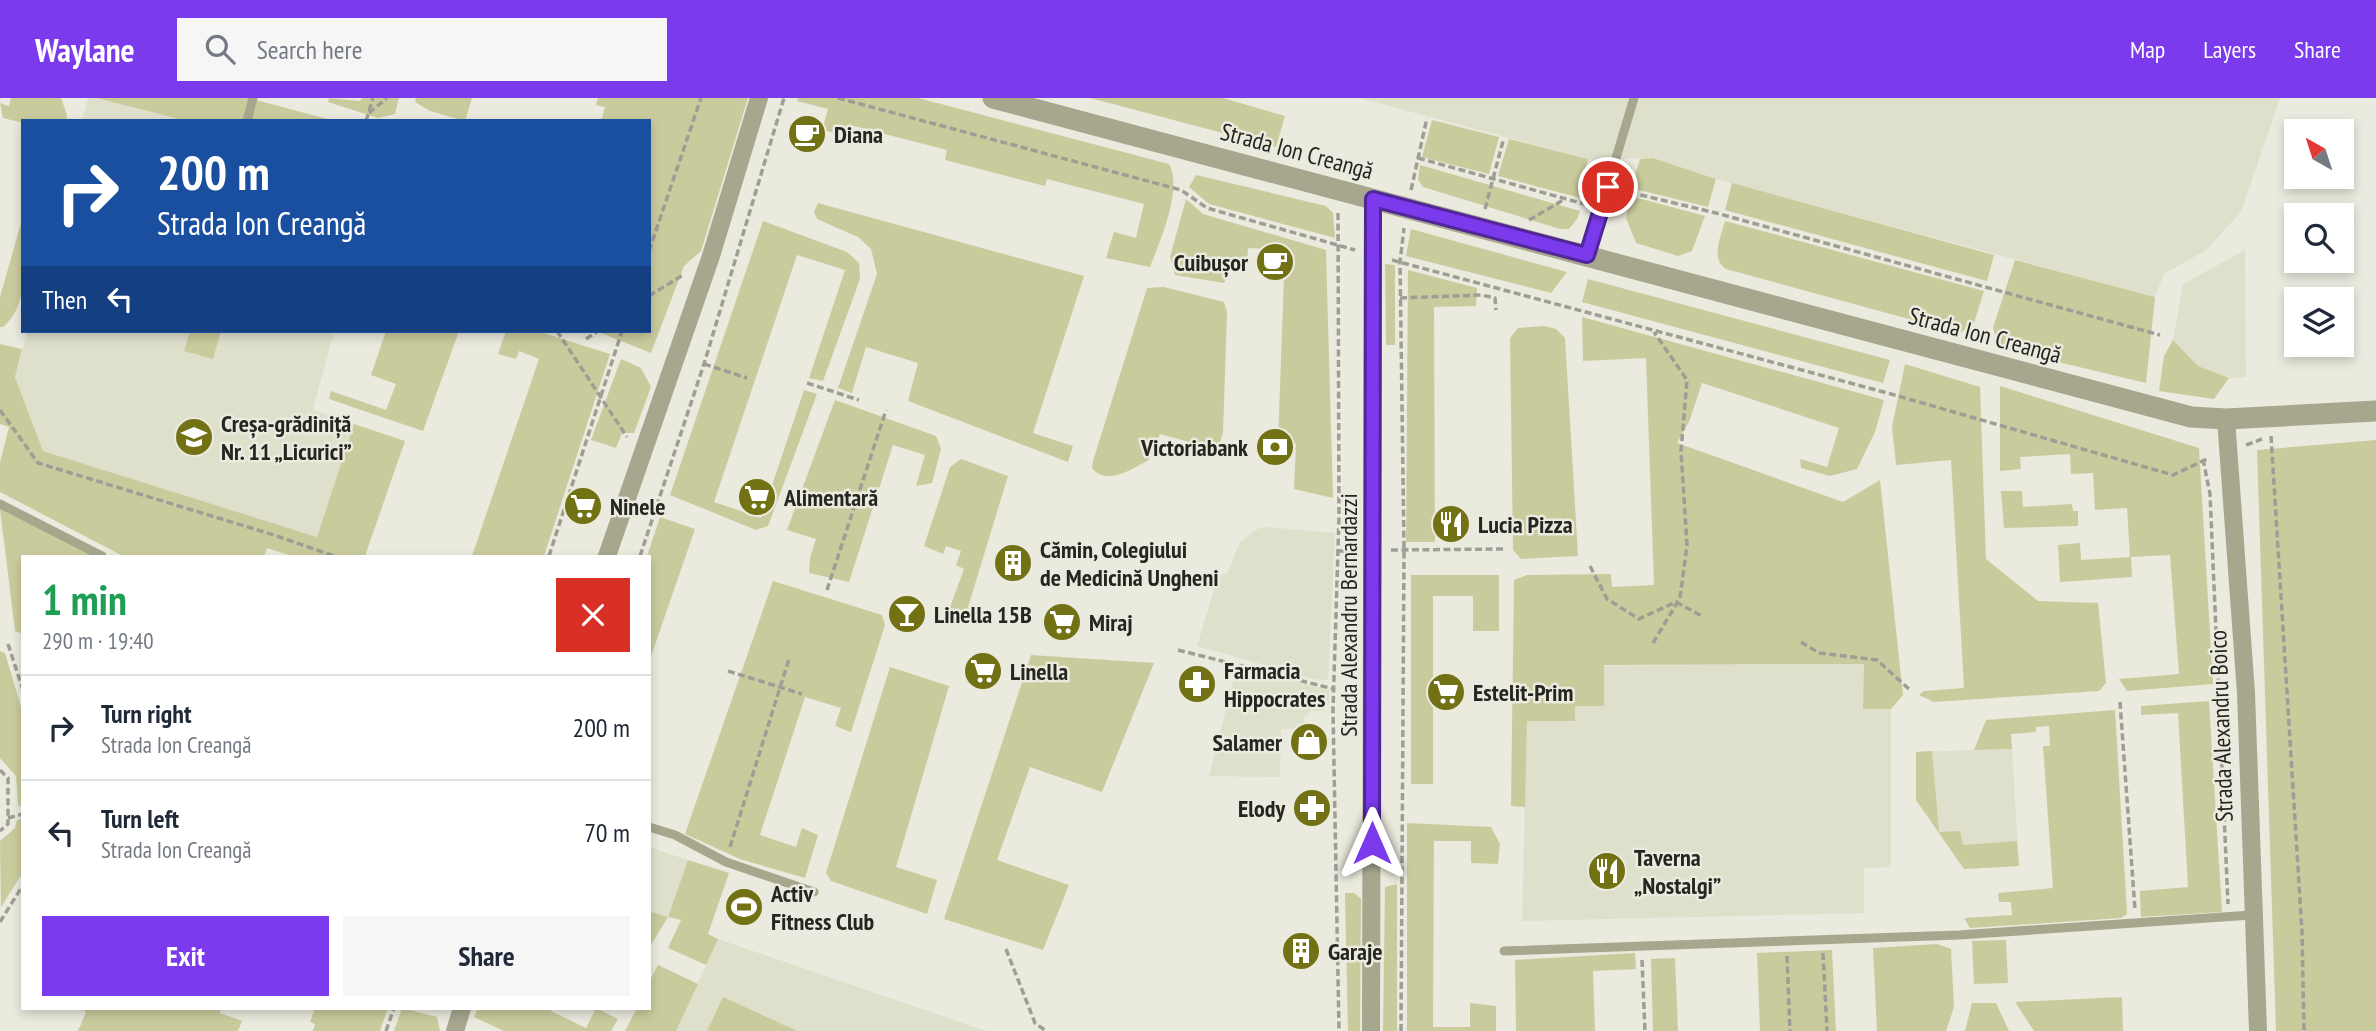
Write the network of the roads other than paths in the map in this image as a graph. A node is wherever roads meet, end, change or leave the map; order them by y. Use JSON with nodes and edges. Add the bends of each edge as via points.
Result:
{"nodes":[{"id":1,"x":253,"y":98,"type":"edge"},
{"id":2,"x":759,"y":98,"type":"edge"},
{"id":3,"x":993,"y":98,"type":"edge"},
{"id":4,"x":1633,"y":98,"type":"edge"},
{"id":5,"x":248,"y":119,"type":"edge"},
{"id":6,"x":1373,"y":199,"type":"junction"},
{"id":7,"x":1587,"y":255,"type":"junction"},
{"id":8,"x":2376,"y":411,"type":"edge"},
{"id":9,"x":2227,"y":419,"type":"junction"},
{"id":10,"x":0,"y":504,"type":"edge"},
{"id":11,"x":100,"y":555,"type":"edge"},
{"id":12,"x":607,"y":555,"type":"edge"},
{"id":13,"x":651,"y":828,"type":"edge"},
{"id":14,"x":814,"y":892,"type":"dead end"},
{"id":15,"x":2252,"y":915,"type":"junction"},
{"id":16,"x":1504,"y":951,"type":"dead end"},
{"id":17,"x":461,"y":1010,"type":"edge"},
{"id":18,"x":455,"y":1031,"type":"edge"},
{"id":19,"x":1371,"y":1031,"type":"edge"},
{"id":20,"x":2259,"y":1031,"type":"edge"}],
"edges":[{"from":1,"to":5,"type":"lane"},
{"from":2,"to":12,"type":"street","via":[[712,256]]},
{"from":3,"to":6,"type":"street","name":"Strada Ion Creangă"},
{"from":4,"to":7,"type":"lane"},
{"from":6,"to":7,"type":"street","name":"Strada Ion Creangă"},
{"from":6,"to":19,"type":"street","name":"Strada Alexandru Bernardazzi"},
{"from":7,"to":9,"type":"street","name":"Strada Ion Creangă","via":[[2191,417]]},
{"from":8,"to":9,"type":"street","name":"Strada Ion Creangă"},
{"from":9,"to":15,"type":"street","name":"Strada Alexandru Boico","via":[[2246,693]]},
{"from":10,"to":11,"type":"lane"},
{"from":13,"to":14,"type":"lane","via":[[726,862]]},
{"from":15,"to":16,"type":"lane","via":[[1959,935]]},
{"from":15,"to":20,"type":"street","name":"Strada Alexandru Boico"},
{"from":17,"to":18,"type":"street"}]}
